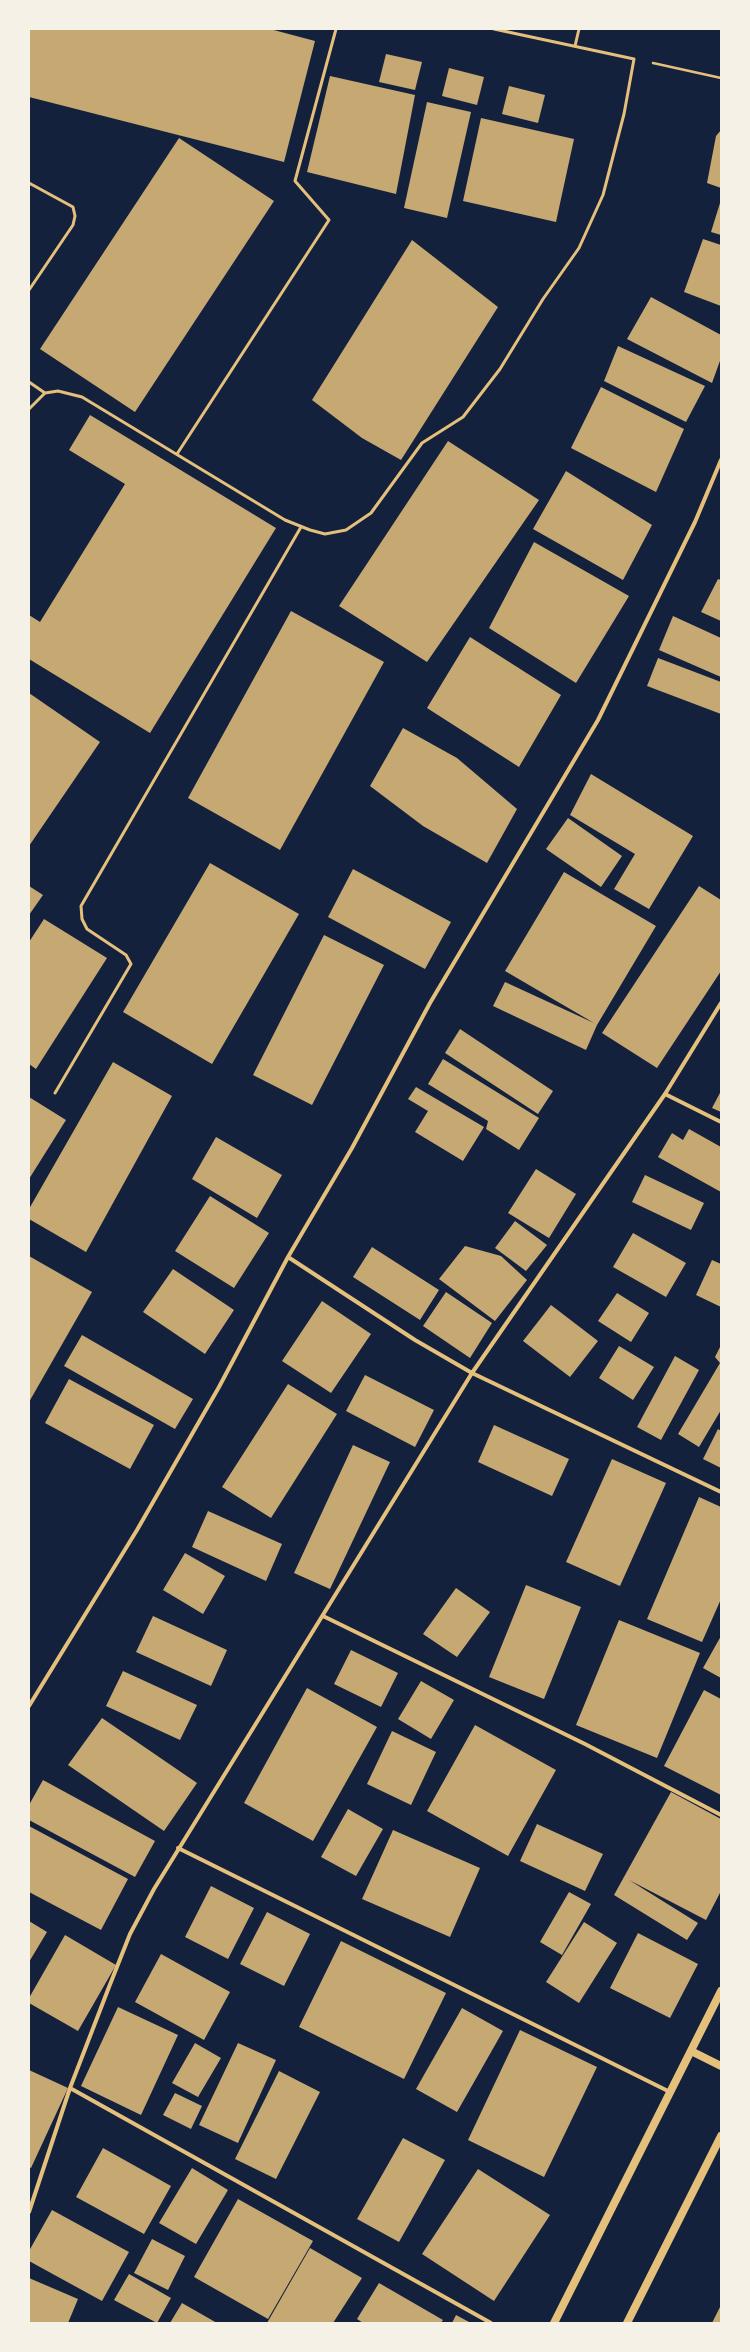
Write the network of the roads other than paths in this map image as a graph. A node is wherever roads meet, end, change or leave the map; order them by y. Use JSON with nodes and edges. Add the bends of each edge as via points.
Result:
{"nodes":[{"id":1,"x":336,"y":29,"type":"edge"},
{"id":2,"x":494,"y":29,"type":"edge"},
{"id":3,"x":579,"y":29,"type":"edge"},
{"id":4,"x":575,"y":46,"type":"junction"},
{"id":5,"x":29,"y":182,"type":"edge"},
{"id":6,"x":29,"y":290,"type":"edge"},
{"id":7,"x":29,"y":382,"type":"edge"},
{"id":8,"x":45,"y":393,"type":"junction"},
{"id":9,"x":29,"y":409,"type":"edge"},
{"id":10,"x":177,"y":454,"type":"junction"},
{"id":11,"x":721,"y":460,"type":"edge"},
{"id":12,"x":301,"y":526,"type":"junction"},
{"id":13,"x":721,"y":1003,"type":"edge"},
{"id":14,"x":55,"y":1093,"type":"dead end"},
{"id":15,"x":665,"y":1094,"type":"junction"},
{"id":16,"x":721,"y":1122,"type":"edge"},
{"id":17,"x":288,"y":1257,"type":"junction"},
{"id":18,"x":472,"y":1373,"type":"junction"},
{"id":19,"x":721,"y":1492,"type":"edge"},
{"id":20,"x":323,"y":1616,"type":"junction"},
{"id":21,"x":29,"y":1706,"type":"edge"},
{"id":22,"x":721,"y":1815,"type":"edge"},
{"id":23,"x":178,"y":1848,"type":"junction"},
{"id":24,"x":720,"y":1996,"type":"edge"},
{"id":25,"x":691,"y":2051,"type":"junction"},
{"id":26,"x":721,"y":2066,"type":"edge"},
{"id":27,"x":70,"y":2088,"type":"junction"},
{"id":28,"x":670,"y":2092,"type":"junction"},
{"id":29,"x":721,"y":2136,"type":"edge"},
{"id":30,"x":29,"y":2212,"type":"edge"},
{"id":31,"x":491,"y":2323,"type":"edge"},
{"id":32,"x":554,"y":2323,"type":"edge"},
{"id":33,"x":627,"y":2323,"type":"edge"}],
"edges":[{"from":1,"to":10,"type":"lane","via":[[295,181],[329,220]]},
{"from":2,"to":4,"type":"lane"},
{"from":3,"to":4,"type":"lane"},
{"from":4,"to":12,"type":"lane","via":[[634,59],[624,114],[604,195],[580,248],[543,299],[500,369],[463,417],[418,448],[371,513],[346,530],[325,534]]},
{"from":5,"to":6,"type":"lane","via":[[73,207],[75,216],[73,225]]},
{"from":7,"to":8,"type":"lane"},
{"from":8,"to":9,"type":"lane"},
{"from":8,"to":10,"type":"lane","via":[[58,391],[82,397]]},
{"from":10,"to":12,"type":"lane","via":[[285,520]]},
{"from":11,"to":17,"type":"street","via":[[695,522],[598,720],[430,1003],[352,1148]]},
{"from":12,"to":14,"type":"lane","via":[[81,906],[82,919],[87,930],[126,955],[131,964]]},
{"from":13,"to":15,"type":"street"},
{"from":15,"to":16,"type":"street"},
{"from":15,"to":18,"type":"street"},
{"from":17,"to":18,"type":"street","via":[[415,1340]]},
{"from":17,"to":21,"type":"street","via":[[219,1387],[137,1530]]},
{"from":18,"to":19,"type":"street"},
{"from":18,"to":20,"type":"street"},
{"from":20,"to":22,"type":"street","via":[[585,1744]]},
{"from":20,"to":23,"type":"street"},
{"from":23,"to":27,"type":"street","via":[[130,1934]]},
{"from":23,"to":28,"type":"street"},
{"from":24,"to":25,"type":"main road"},
{"from":25,"to":26,"type":"main road"},
{"from":25,"to":28,"type":"main road"},
{"from":27,"to":30,"type":"street"},
{"from":27,"to":31,"type":"street"},
{"from":28,"to":32,"type":"main road"},
{"from":29,"to":33,"type":"main road"}]}
